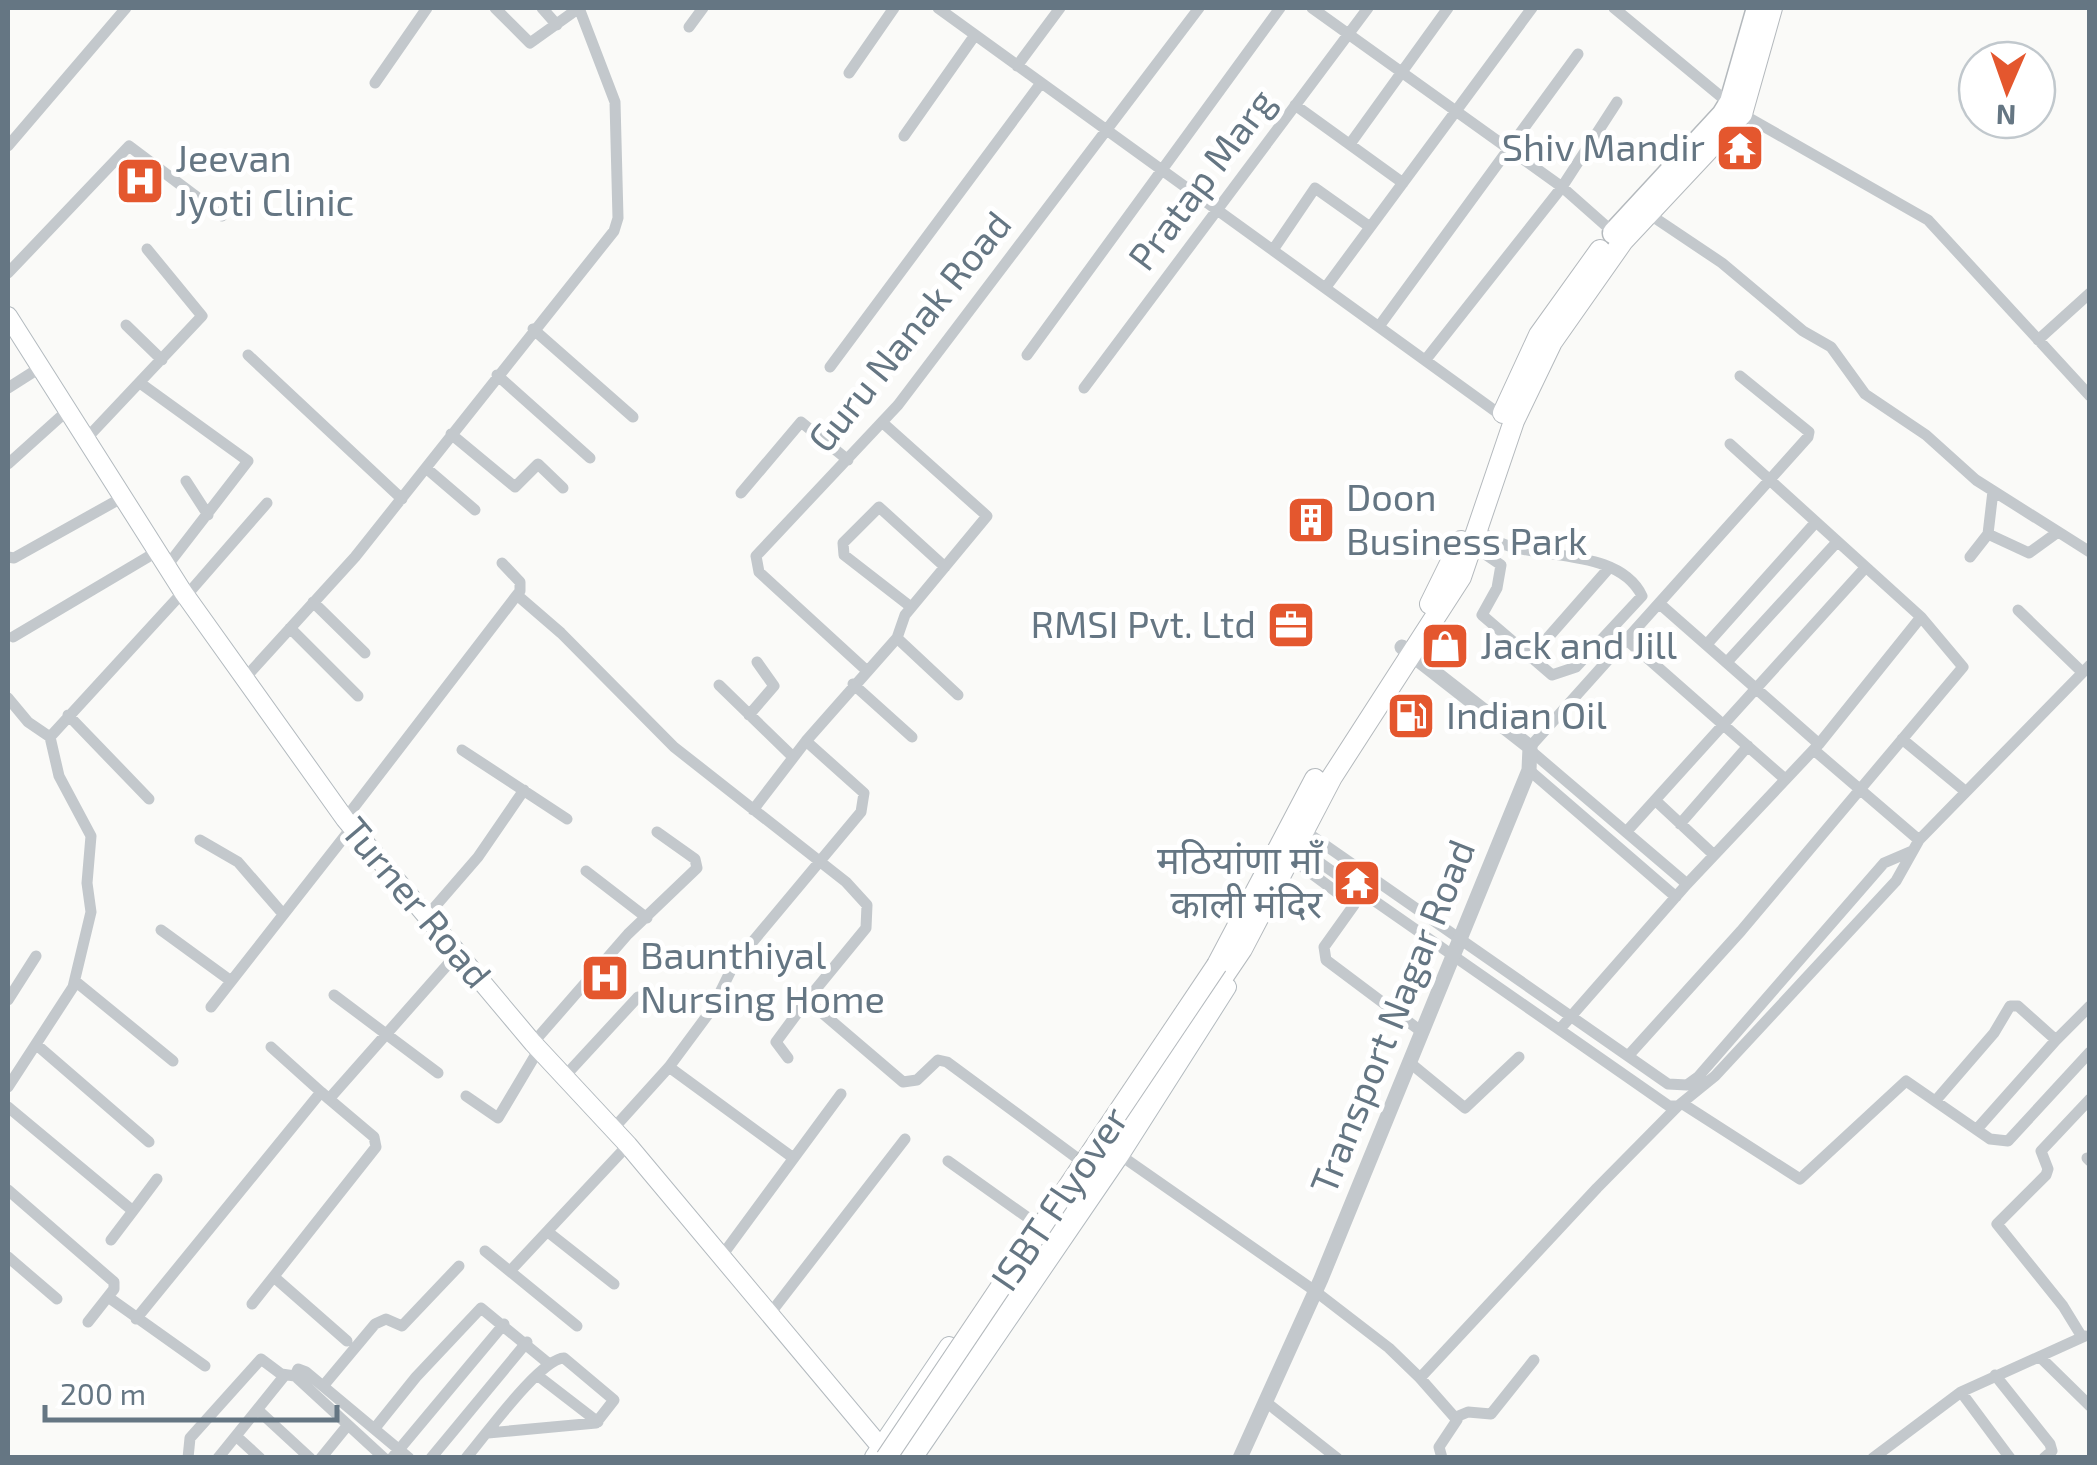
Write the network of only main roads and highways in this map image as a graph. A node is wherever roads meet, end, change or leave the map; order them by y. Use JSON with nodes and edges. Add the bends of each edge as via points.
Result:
{"nodes":[{"id":1,"x":1758,"y":8,"type":"edge"},
{"id":2,"x":1772,"y":8,"type":"edge"},
{"id":3,"x":1736,"y":108,"type":"junction"},
{"id":4,"x":1614,"y":233,"type":"joint"},
{"id":5,"x":8,"y":316,"type":"edge"},
{"id":6,"x":1406,"y":651,"type":"junction"},
{"id":7,"x":1235,"y":944,"type":"junction"},
{"id":8,"x":886,"y":1456,"type":"edge"},
{"id":9,"x":913,"y":1458,"type":"edge"}],
"edges":[{"from":1,"to":3,"type":"highway"},
{"from":2,"to":3,"type":"highway"},
{"from":3,"to":4,"type":"highway"},
{"from":3,"to":6,"type":"highway","via":[[1585,290],[1552,342],[1514,421],[1447,602]]},
{"from":4,"to":6,"type":"highway","via":[[1539,335],[1502,416],[1459,547]]},
{"from":5,"to":8,"type":"main road","name":"Turner Road","via":[[184,594],[348,823]]},
{"from":6,"to":7,"type":"highway"},
{"from":6,"to":7,"type":"highway","via":[[1321,768]]},
{"from":7,"to":8,"type":"highway","name":"ISBT Flyover","bridge":true},
{"from":7,"to":8,"type":"main road","via":[[1077,1158]]},
{"from":7,"to":9,"type":"main road","via":[[1236,971],[1205,1024]]}]}
